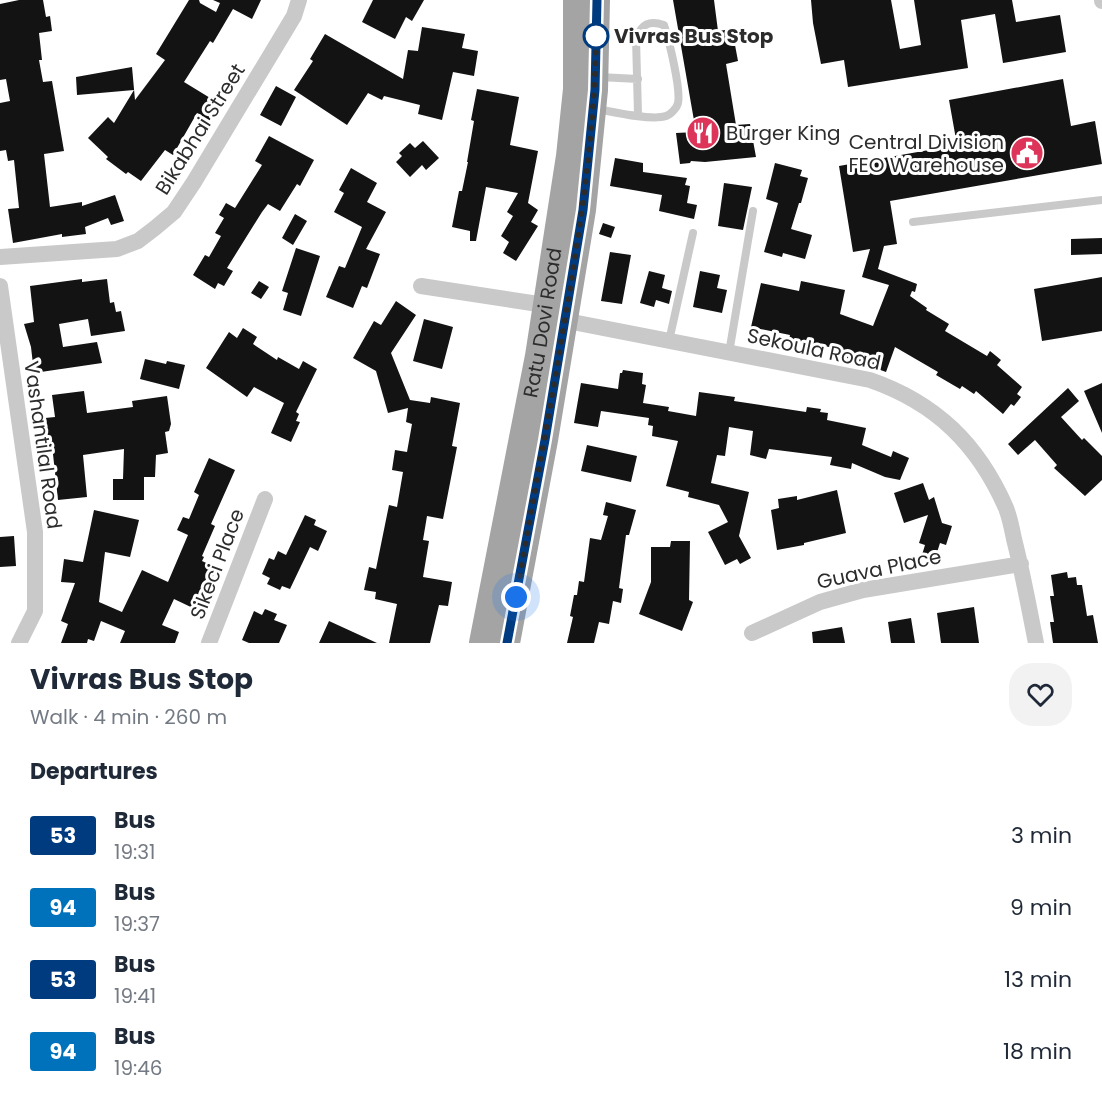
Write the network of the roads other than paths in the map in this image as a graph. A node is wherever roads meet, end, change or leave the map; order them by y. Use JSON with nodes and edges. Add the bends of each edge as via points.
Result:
{"nodes":[{"id":1,"x":299,"y":0,"type":"edge"},
{"id":2,"x":576,"y":0,"type":"edge"},
{"id":3,"x":597,"y":0,"type":"edge"},
{"id":4,"x":638,"y":80,"type":"junction"},
{"id":5,"x":590,"y":91,"type":"junction"},
{"id":6,"x":638,"y":115,"type":"junction"},
{"id":7,"x":1102,"y":200,"type":"edge"},
{"id":8,"x":753,"y":211,"type":"dead end"},
{"id":9,"x":913,"y":222,"type":"dead end"},
{"id":10,"x":693,"y":233,"type":"dead end"},
{"id":11,"x":0,"y":256,"type":"edge"},
{"id":12,"x":0,"y":286,"type":"edge"},
{"id":13,"x":421,"y":286,"type":"dead end"},
{"id":14,"x":552,"y":314,"type":"junction"},
{"id":15,"x":669,"y":341,"type":"junction"},
{"id":16,"x":729,"y":353,"type":"junction"},
{"id":17,"x":265,"y":499,"type":"dead end"},
{"id":18,"x":1021,"y":564,"type":"junction"},
{"id":19,"x":752,"y":633,"type":"dead end"},
{"id":20,"x":19,"y":643,"type":"edge"},
{"id":21,"x":209,"y":643,"type":"edge"},
{"id":22,"x":482,"y":643,"type":"edge"},
{"id":23,"x":507,"y":643,"type":"edge"},
{"id":24,"x":1036,"y":643,"type":"edge"}],
"edges":[{"from":1,"to":11,"type":"street","name":"Bikabhai Street","via":[[294,16],[174,212],[138,241],[117,249]]},
{"from":2,"to":5,"type":"main road","name":"Ratu Dovi Road"},
{"from":3,"to":5,"type":"main road","name":"Ratu Dovi Road"},
{"from":4,"to":5,"type":"lane"},
{"from":4,"to":6,"type":"lane"},
{"from":4,"to":6,"type":"lane","via":[[636,38],[647,23],[657,22],[664,26],[678,104],[667,116]]},
{"from":5,"to":6,"type":"lane"},
{"from":5,"to":14,"type":"main road","name":"Ratu Dovi Road","via":[[569,156]]},
{"from":7,"to":9,"type":"lane"},
{"from":8,"to":16,"type":"lane"},
{"from":10,"to":15,"type":"lane"},
{"from":12,"to":20,"type":"street","name":"Vashantilal Road","via":[[35,532],[35,611]]},
{"from":13,"to":14,"type":"street","name":"Sekoula Road"},
{"from":14,"to":15,"type":"street","name":"Sekoula Road"},
{"from":14,"to":22,"type":"main road","name":"Ratu Dovi Road"},
{"from":14,"to":23,"type":"main road","name":"Ratu Dovi Road"},
{"from":15,"to":16,"type":"street","name":"Sekoula Road"},
{"from":16,"to":18,"type":"street","name":"Sekoula Road","via":[[870,380],[930,408],[961,437],[984,468],[1006,509]]},
{"from":17,"to":21,"type":"street","name":"Sikeci Place"},
{"from":18,"to":19,"type":"street","name":"Guava Place","via":[[863,590],[820,602]]},
{"from":18,"to":24,"type":"street","name":"Sekoula Road"}]}
